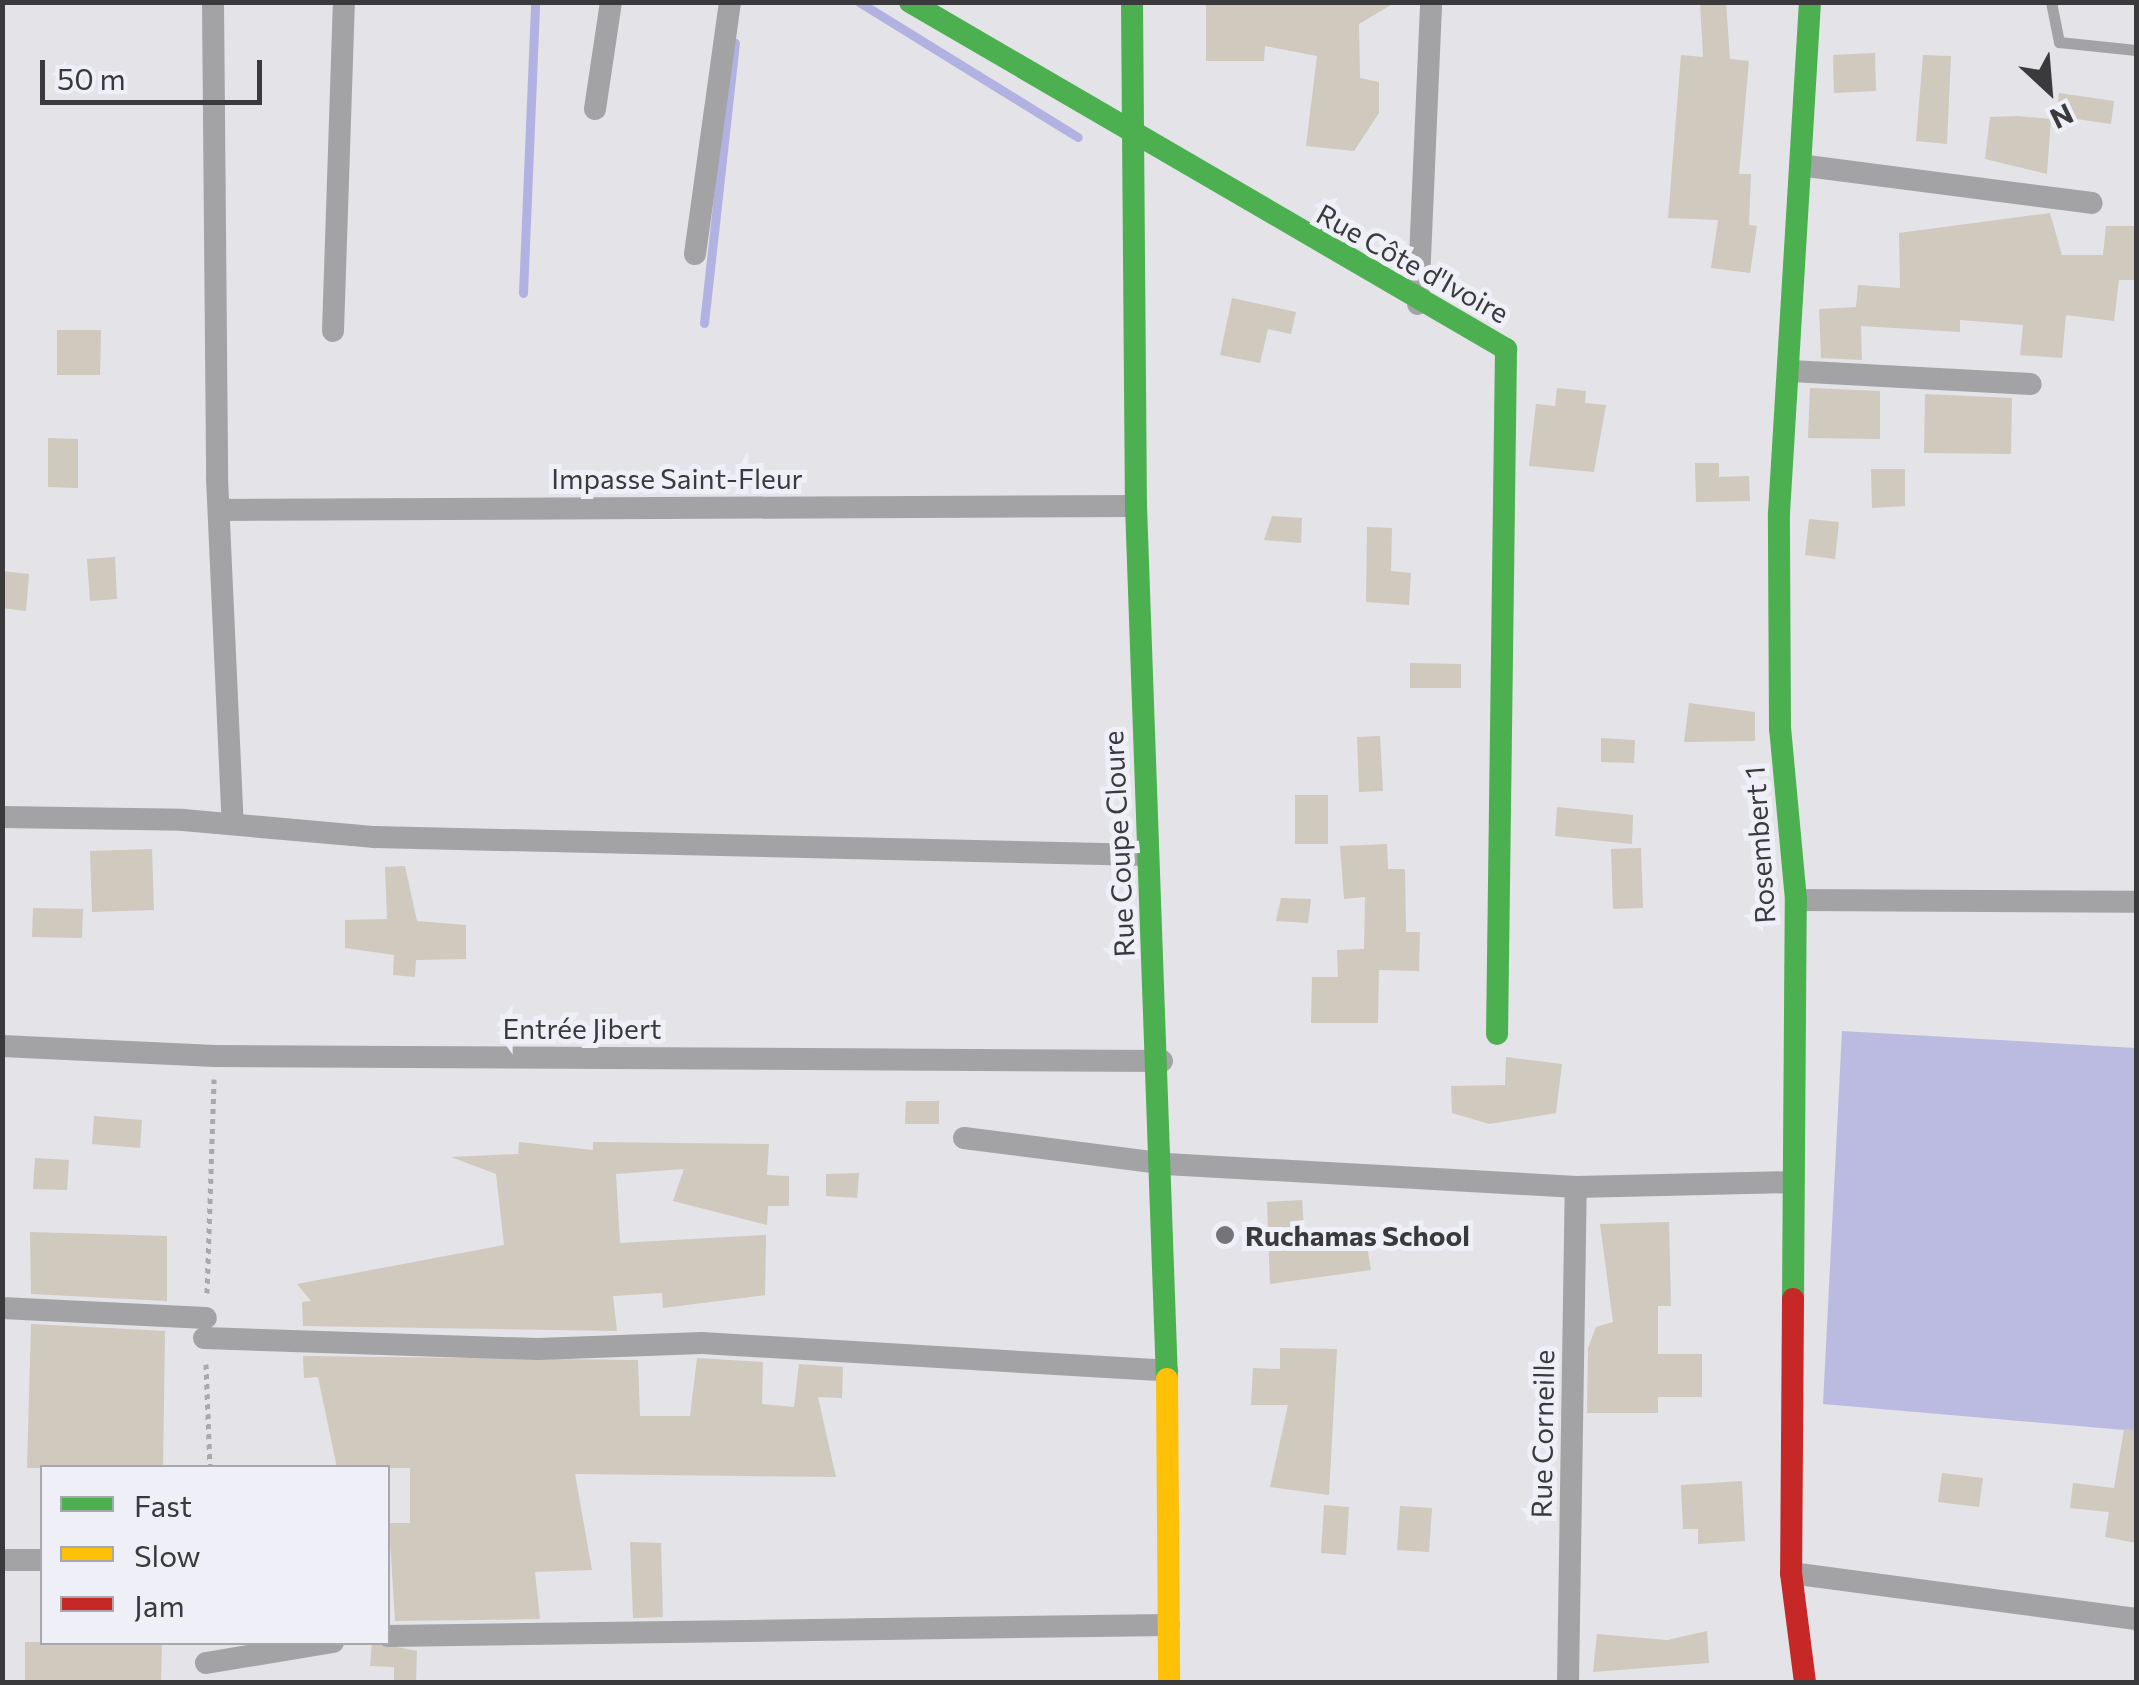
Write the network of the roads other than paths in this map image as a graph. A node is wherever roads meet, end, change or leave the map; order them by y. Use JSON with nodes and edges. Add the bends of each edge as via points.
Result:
{"nodes":[{"id":1,"x":212,"y":2,"type":"edge"},
{"id":2,"x":344,"y":2,"type":"edge"},
{"id":3,"x":611,"y":2,"type":"edge"},
{"id":4,"x":730,"y":2,"type":"edge"},
{"id":5,"x":910,"y":2,"type":"edge"},
{"id":6,"x":1132,"y":2,"type":"edge"},
{"id":7,"x":1432,"y":2,"type":"edge"},
{"id":8,"x":1810,"y":2,"type":"edge"},
{"id":9,"x":2051,"y":2,"type":"edge"},
{"id":10,"x":2136,"y":50,"type":"edge"},
{"id":11,"x":595,"y":109,"type":"dead end"},
{"id":12,"x":1136,"y":138,"type":"junction"},
{"id":13,"x":1807,"y":166,"type":"junction"},
{"id":14,"x":2092,"y":203,"type":"dead end"},
{"id":15,"x":695,"y":254,"type":"dead end"},
{"id":16,"x":1418,"y":304,"type":"junction"},
{"id":17,"x":333,"y":331,"type":"dead end"},
{"id":18,"x":1791,"y":371,"type":"junction"},
{"id":19,"x":2031,"y":384,"type":"dead end"},
{"id":20,"x":1136,"y":506,"type":"junction"},
{"id":21,"x":219,"y":510,"type":"junction"},
{"id":22,"x":2,"y":818,"type":"edge"},
{"id":23,"x":233,"y":824,"type":"junction"},
{"id":24,"x":1146,"y":855,"type":"junction"},
{"id":25,"x":1796,"y":900,"type":"junction"},
{"id":26,"x":2136,"y":902,"type":"edge"},
{"id":27,"x":1497,"y":1034,"type":"dead end"},
{"id":28,"x":2,"y":1046,"type":"edge"},
{"id":29,"x":1162,"y":1060,"type":"junction"},
{"id":30,"x":964,"y":1138,"type":"dead end"},
{"id":31,"x":1166,"y":1164,"type":"junction"},
{"id":32,"x":1791,"y":1182,"type":"junction"},
{"id":33,"x":1576,"y":1187,"type":"junction"},
{"id":34,"x":2,"y":1308,"type":"edge"},
{"id":35,"x":1168,"y":1371,"type":"junction"},
{"id":36,"x":2,"y":1560,"type":"edge"},
{"id":37,"x":40,"y":1560,"type":"edge"},
{"id":38,"x":1791,"y":1573,"type":"junction"},
{"id":39,"x":2136,"y":1620,"type":"edge"},
{"id":40,"x":1169,"y":1625,"type":"junction"},
{"id":41,"x":390,"y":1636,"type":"edge"},
{"id":42,"x":315,"y":1645,"type":"edge"},
{"id":43,"x":206,"y":1663,"type":"dead end"},
{"id":44,"x":1170,"y":1682,"type":"edge"},
{"id":45,"x":1568,"y":1682,"type":"edge"},
{"id":46,"x":1806,"y":1682,"type":"edge"}],
"edges":[{"from":1,"to":21,"type":"street"},
{"from":2,"to":17,"type":"street"},
{"from":3,"to":11,"type":"street"},
{"from":4,"to":15,"type":"street"},
{"from":5,"to":12,"type":"street","name":"Rue Côte d'Ivoire"},
{"from":6,"to":12,"type":"street","name":"Rue Coupe Cloure"},
{"from":7,"to":16,"type":"street"},
{"from":8,"to":13,"type":"street","name":"Rosembert 1"},
{"from":9,"to":10,"type":"lane","via":[[2059,42]]},
{"from":12,"to":16,"type":"street","name":"Rue Côte d'Ivoire"},
{"from":12,"to":20,"type":"street","name":"Rue Coupe Cloure"},
{"from":13,"to":14,"type":"street"},
{"from":13,"to":18,"type":"street","name":"Rosembert 1"},
{"from":16,"to":27,"type":"street","name":"Rue Côte d'Ivoire","via":[[1506,349]]},
{"from":18,"to":19,"type":"street"},
{"from":18,"to":25,"type":"street","name":"Rosembert 1","via":[[1779,513],[1780,729]]},
{"from":20,"to":21,"type":"street","name":"Impasse Saint-Fleur"},
{"from":20,"to":24,"type":"street","name":"Rue Coupe Cloure"},
{"from":21,"to":23,"type":"street"},
{"from":22,"to":23,"type":"street"},
{"from":23,"to":24,"type":"street","via":[[376,837]]},
{"from":24,"to":29,"type":"street","name":"Rue Coupe Cloure"},
{"from":25,"to":26,"type":"street"},
{"from":25,"to":32,"type":"street","name":"Rosembert 1"},
{"from":28,"to":29,"type":"street","name":"Entrée Jibert","via":[[216,1056]]},
{"from":29,"to":31,"type":"street","name":"Rue Coupe Cloure"},
{"from":30,"to":31,"type":"street"},
{"from":31,"to":33,"type":"street"},
{"from":31,"to":35,"type":"street","name":"Rue Coupe Cloure"},
{"from":32,"to":33,"type":"street"},
{"from":32,"to":38,"type":"street","name":"Rosembert 1"},
{"from":33,"to":45,"type":"street","name":"Rue Corneille"},
{"from":34,"to":35,"type":"street","via":[[538,1349],[702,1343]]},
{"from":35,"to":40,"type":"street","name":"Rue Coupe Cloure"},
{"from":36,"to":37,"type":"street"},
{"from":38,"to":39,"type":"street"},
{"from":38,"to":46,"type":"street","name":"Rosembert 1"},
{"from":40,"to":41,"type":"street"},
{"from":40,"to":44,"type":"street","name":"Rue Coupe Cloure"},
{"from":42,"to":43,"type":"street"}]}
